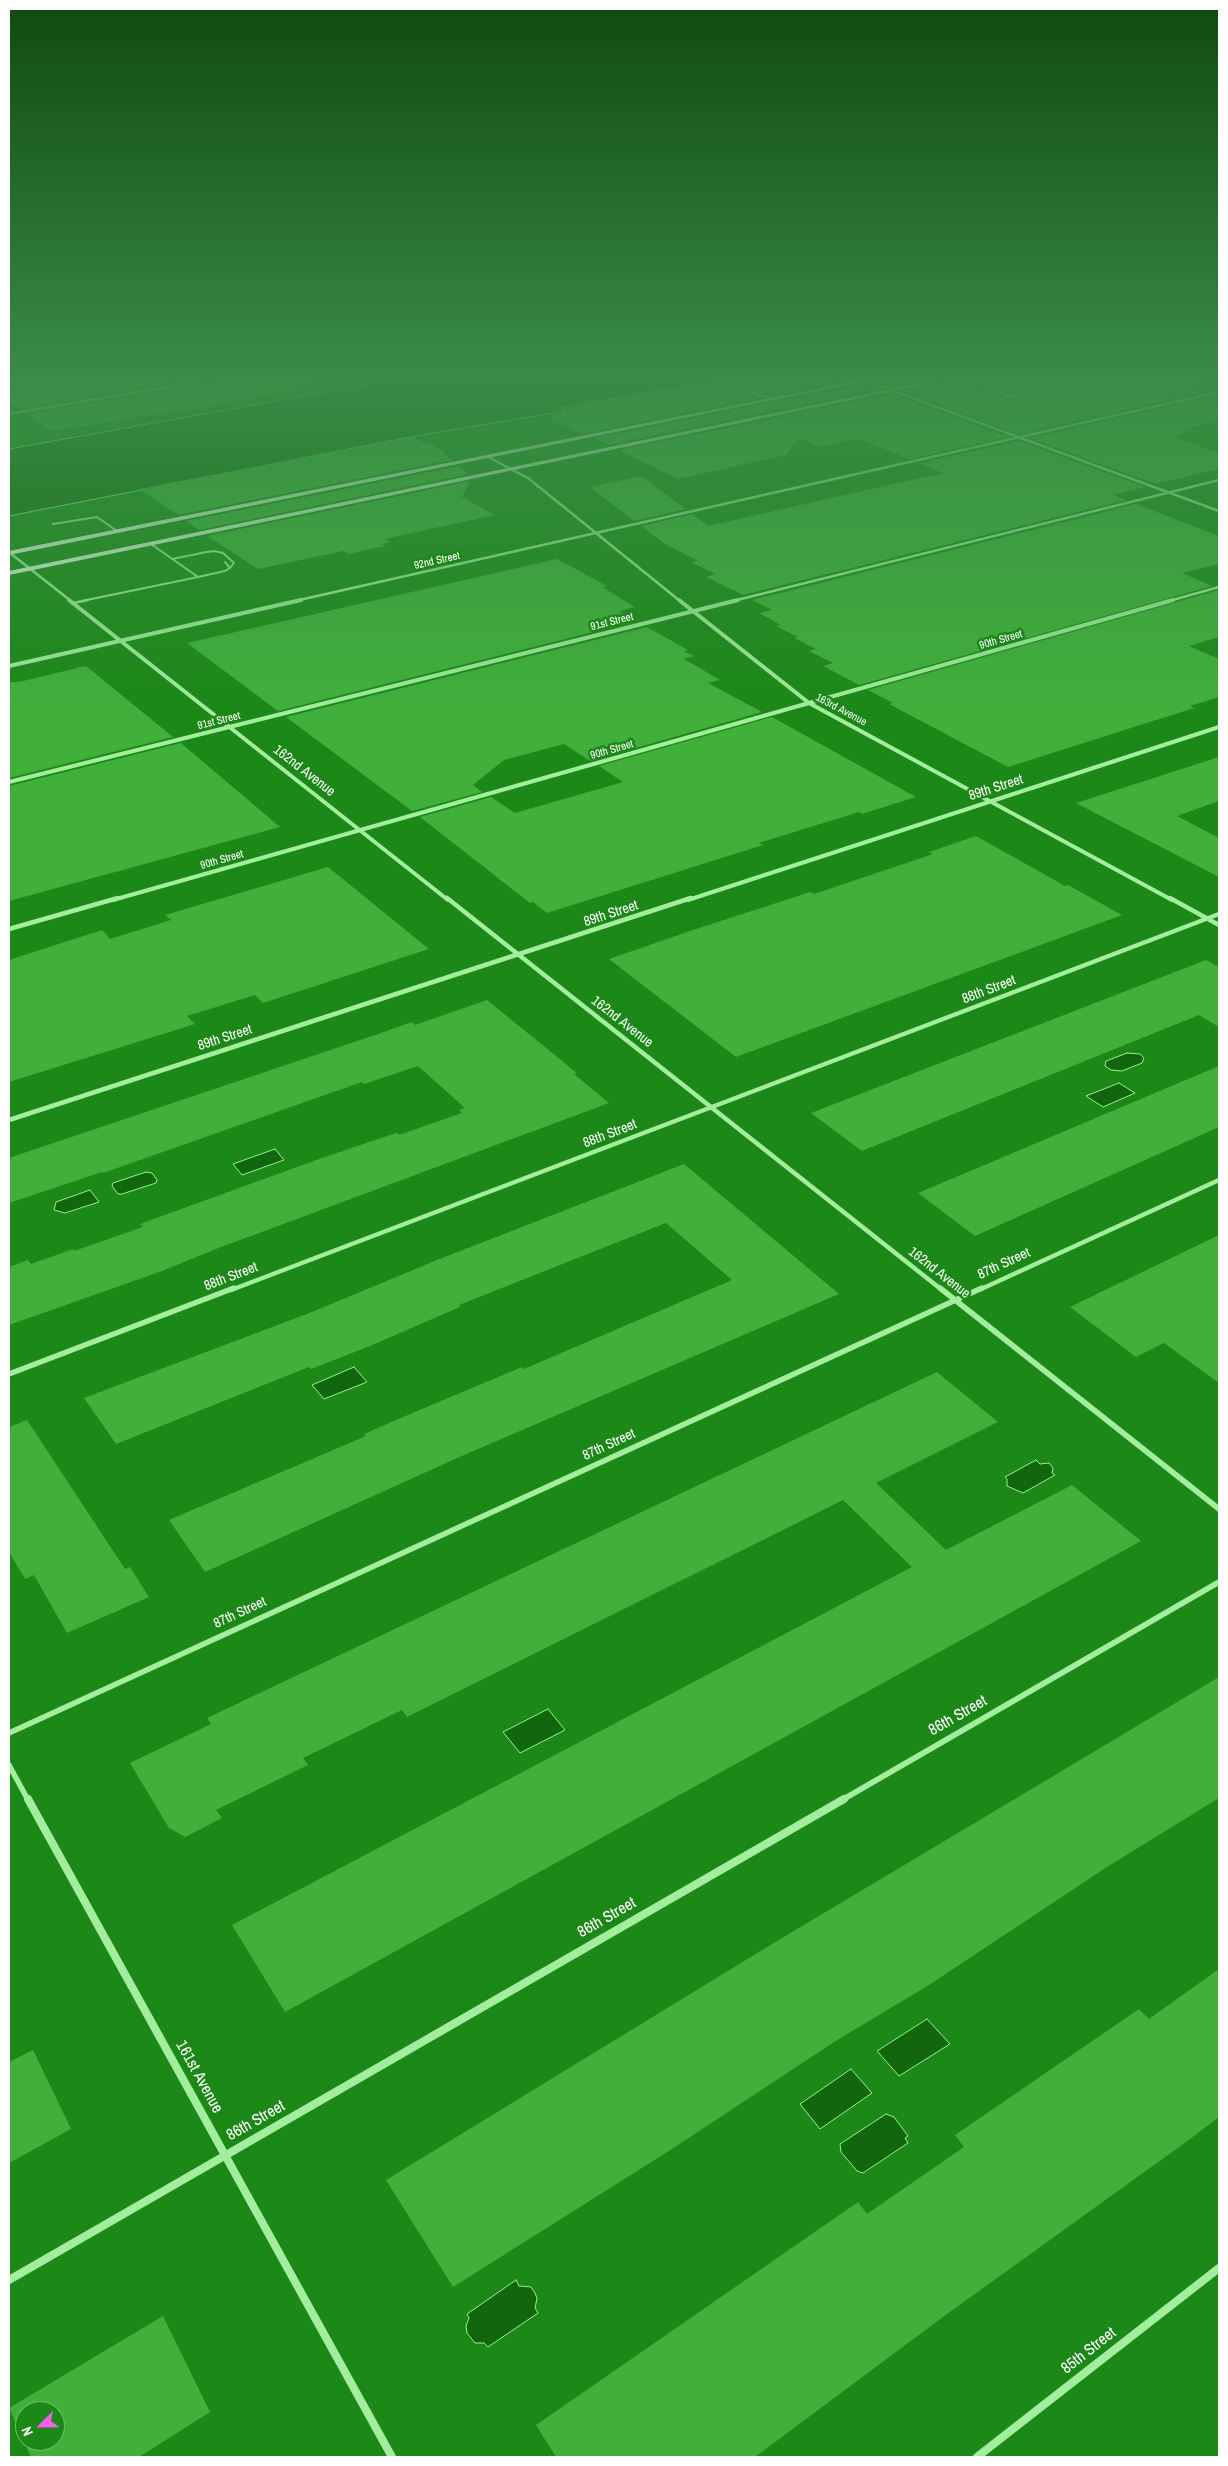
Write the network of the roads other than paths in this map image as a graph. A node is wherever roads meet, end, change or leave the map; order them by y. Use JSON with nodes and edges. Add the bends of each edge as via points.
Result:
{"nodes":[{"id":1,"x":337,"y":487,"type":"edge"},
{"id":2,"x":430,"y":487,"type":"edge"},
{"id":3,"x":539,"y":487,"type":"edge"},
{"id":4,"x":801,"y":487,"type":"edge"},
{"id":5,"x":1156,"y":487,"type":"edge"},
{"id":6,"x":1190,"y":487,"type":"edge"},
{"id":7,"x":1169,"y":492,"type":"junction"},
{"id":8,"x":1219,"y":511,"type":"edge"},
{"id":9,"x":53,"y":524,"type":"dead end"},
{"id":10,"x":117,"y":531,"type":"junction"},
{"id":11,"x":595,"y":534,"type":"junction"},
{"id":12,"x":151,"y":544,"type":"junction"},
{"id":13,"x":9,"y":553,"type":"edge"},
{"id":14,"x":200,"y":553,"type":"junction"},
{"id":15,"x":214,"y":555,"type":"dead end"},
{"id":16,"x":172,"y":559,"type":"junction"},
{"id":17,"x":225,"y":562,"type":"dead end"},
{"id":18,"x":230,"y":568,"type":"junction"},
{"id":19,"x":30,"y":569,"type":"junction"},
{"id":20,"x":9,"y":573,"type":"edge"},
{"id":21,"x":198,"y":577,"type":"junction"},
{"id":22,"x":1219,"y":587,"type":"edge"},
{"id":23,"x":73,"y":603,"type":"junction"},
{"id":24,"x":693,"y":611,"type":"junction"},
{"id":25,"x":121,"y":640,"type":"junction"},
{"id":26,"x":9,"y":666,"type":"edge"},
{"id":27,"x":809,"y":703,"type":"junction"},
{"id":28,"x":230,"y":727,"type":"junction"},
{"id":29,"x":1219,"y":728,"type":"edge"},
{"id":30,"x":9,"y":782,"type":"edge"},
{"id":31,"x":992,"y":801,"type":"junction"},
{"id":32,"x":360,"y":830,"type":"junction"},
{"id":33,"x":1219,"y":914,"type":"edge"},
{"id":34,"x":1207,"y":919,"type":"junction"},
{"id":35,"x":1219,"y":925,"type":"edge"},
{"id":36,"x":9,"y":929,"type":"edge"},
{"id":37,"x":519,"y":955,"type":"junction"},
{"id":38,"x":712,"y":1107,"type":"junction"},
{"id":39,"x":9,"y":1120,"type":"edge"},
{"id":40,"x":1219,"y":1180,"type":"edge"},
{"id":41,"x":955,"y":1300,"type":"junction"},
{"id":42,"x":9,"y":1374,"type":"edge"},
{"id":43,"x":1219,"y":1509,"type":"edge"},
{"id":44,"x":1219,"y":1582,"type":"edge"},
{"id":45,"x":9,"y":1733,"type":"edge"},
{"id":46,"x":9,"y":1765,"type":"edge"},
{"id":47,"x":226,"y":2154,"type":"junction"},
{"id":48,"x":1219,"y":2268,"type":"edge"},
{"id":49,"x":9,"y":2280,"type":"edge"},
{"id":50,"x":392,"y":2457,"type":"edge"},
{"id":51,"x":977,"y":2457,"type":"edge"}],
"edges":[{"from":1,"to":10,"type":"main road"},
{"from":2,"to":12,"type":"main road"},
{"from":3,"to":11,"type":"street","name":"163rd Avenue"},
{"from":4,"to":11,"type":"street","name":"92nd Street"},
{"from":5,"to":7,"type":"street"},
{"from":6,"to":7,"type":"street","name":"91st Street"},
{"from":7,"to":8,"type":"street"},
{"from":7,"to":24,"type":"street","name":"91st Street"},
{"from":9,"to":10,"type":"lane","via":[[97,517]]},
{"from":10,"to":13,"type":"main road"},
{"from":11,"to":24,"type":"street","name":"163rd Avenue"},
{"from":11,"to":25,"type":"street","name":"92nd Street"},
{"from":12,"to":16,"type":"lane"},
{"from":12,"to":19,"type":"main road"},
{"from":13,"to":19,"type":"street","name":"162nd Avenue"},
{"from":14,"to":15,"type":"lane"},
{"from":14,"to":16,"type":"lane"},
{"from":14,"to":18,"type":"lane","via":[[223,553],[234,563]]},
{"from":16,"to":21,"type":"lane"},
{"from":17,"to":18,"type":"lane"},
{"from":18,"to":21,"type":"lane"},
{"from":19,"to":20,"type":"main road"},
{"from":19,"to":23,"type":"street","name":"162nd Avenue"},
{"from":21,"to":23,"type":"lane"},
{"from":22,"to":27,"type":"street","name":"90th Street"},
{"from":23,"to":25,"type":"street","name":"162nd Avenue"},
{"from":24,"to":27,"type":"street","name":"163rd Avenue"},
{"from":24,"to":28,"type":"street","name":"91st Street"},
{"from":25,"to":26,"type":"street","name":"92nd Street"},
{"from":25,"to":28,"type":"street","name":"162nd Avenue"},
{"from":27,"to":31,"type":"street","name":"163rd Avenue"},
{"from":27,"to":32,"type":"street","name":"90th Street"},
{"from":28,"to":30,"type":"street","name":"91st Street"},
{"from":28,"to":32,"type":"street","name":"162nd Avenue"},
{"from":29,"to":31,"type":"street","name":"89th Street"},
{"from":31,"to":34,"type":"street","name":"163rd Avenue"},
{"from":31,"to":37,"type":"street","name":"89th Street"},
{"from":32,"to":36,"type":"street","name":"90th Street"},
{"from":32,"to":37,"type":"street","name":"162nd Avenue"},
{"from":33,"to":34,"type":"street","name":"88th Street"},
{"from":34,"to":35,"type":"street","name":"163rd Avenue"},
{"from":34,"to":38,"type":"street","name":"88th Street"},
{"from":37,"to":38,"type":"street","name":"162nd Avenue"},
{"from":37,"to":39,"type":"street","name":"89th Street"},
{"from":38,"to":41,"type":"street","name":"162nd Avenue"},
{"from":38,"to":42,"type":"street","name":"88th Street"},
{"from":40,"to":41,"type":"street","name":"87th Street"},
{"from":41,"to":43,"type":"street","name":"162nd Avenue"},
{"from":41,"to":45,"type":"street","name":"87th Street"},
{"from":44,"to":47,"type":"street","name":"86th Street"},
{"from":46,"to":47,"type":"street","name":"161st Avenue"},
{"from":47,"to":49,"type":"street","name":"86th Street"},
{"from":47,"to":50,"type":"street","name":"161st Avenue"},
{"from":48,"to":51,"type":"street","name":"85th Street"}]}
